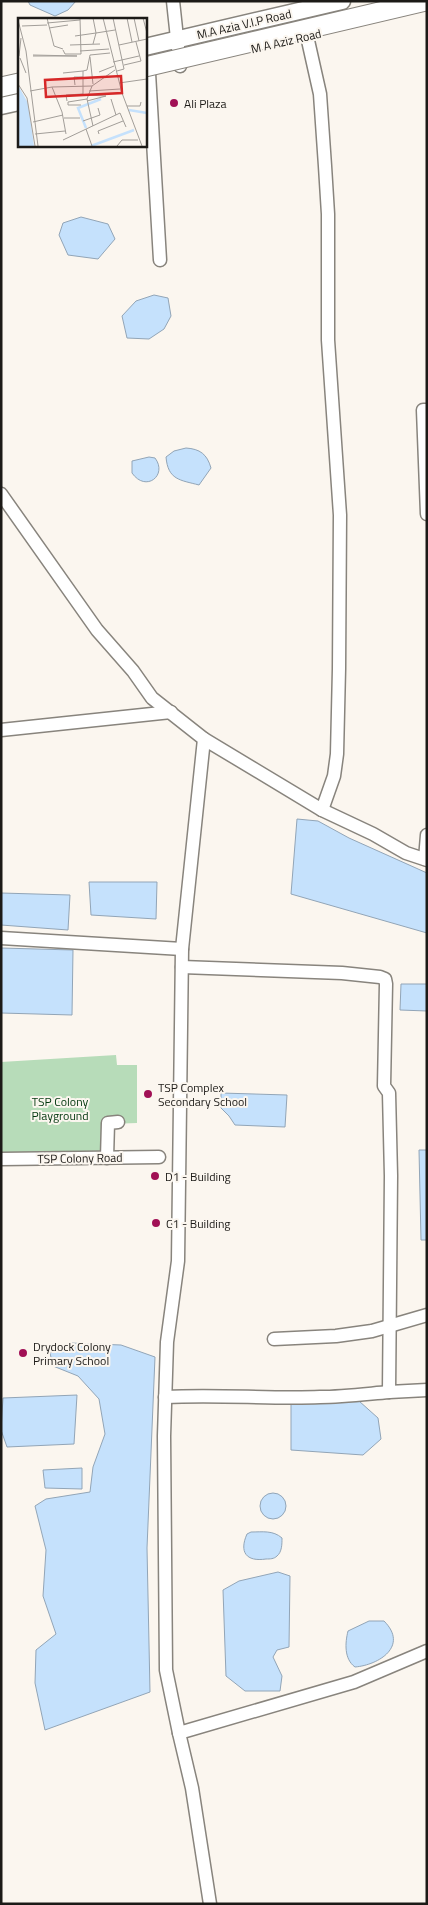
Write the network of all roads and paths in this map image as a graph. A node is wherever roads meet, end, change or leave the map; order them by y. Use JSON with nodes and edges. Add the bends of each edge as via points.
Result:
{"nodes":[{"id":1,"x":173,"y":1,"type":"edge"},
{"id":2,"x":342,"y":1,"type":"edge"},
{"id":3,"x":378,"y":1,"type":"edge"},
{"id":4,"x":426,"y":1,"type":"edge"},
{"id":5,"x":427,"y":8,"type":"edge"},
{"id":6,"x":307,"y":36,"type":"junction"},
{"id":7,"x":176,"y":40,"type":"junction"},
{"id":8,"x":146,"y":47,"type":"edge"},
{"id":9,"x":146,"y":54,"type":"edge"},
{"id":10,"x":180,"y":66,"type":"junction"},
{"id":11,"x":146,"y":71,"type":"edge"},
{"id":12,"x":18,"y":74,"type":"edge"},
{"id":13,"x":1,"y":78,"type":"edge"},
{"id":14,"x":18,"y":83,"type":"edge"},
{"id":15,"x":1,"y":86,"type":"edge"},
{"id":16,"x":18,"y":95,"type":"edge"},
{"id":17,"x":1,"y":98,"type":"edge"},
{"id":18,"x":18,"y":102,"type":"edge"},
{"id":19,"x":1,"y":106,"type":"edge"},
{"id":20,"x":160,"y":260,"type":"dead end"},
{"id":21,"x":427,"y":410,"type":"edge"},
{"id":22,"x":1,"y":494,"type":"edge"},
{"id":23,"x":427,"y":514,"type":"edge"},
{"id":24,"x":171,"y":712,"type":"junction"},
{"id":25,"x":1,"y":730,"type":"edge"},
{"id":26,"x":204,"y":739,"type":"junction"},
{"id":27,"x":322,"y":810,"type":"junction"},
{"id":28,"x":427,"y":835,"type":"edge"},
{"id":29,"x":426,"y":860,"type":"edge"},
{"id":30,"x":1,"y":938,"type":"edge"},
{"id":31,"x":182,"y":949,"type":"junction"},
{"id":32,"x":182,"y":967,"type":"junction"},
{"id":33,"x":118,"y":1122,"type":"dead end"},
{"id":34,"x":159,"y":1157,"type":"dead end"},
{"id":35,"x":107,"y":1158,"type":"junction"},
{"id":36,"x":1,"y":1159,"type":"edge"},
{"id":37,"x":427,"y":1315,"type":"edge"},
{"id":38,"x":389,"y":1327,"type":"junction"},
{"id":39,"x":274,"y":1339,"type":"dead end"},
{"id":40,"x":427,"y":1390,"type":"edge"},
{"id":41,"x":389,"y":1392,"type":"junction"},
{"id":42,"x":165,"y":1398,"type":"junction"},
{"id":43,"x":427,"y":1651,"type":"edge"},
{"id":44,"x":179,"y":1733,"type":"junction"},
{"id":45,"x":210,"y":1904,"type":"edge"}],
"edges":[{"from":1,"to":7,"type":"street"},
{"from":2,"to":7,"type":"main road","name":"M.A Azia V.I.P Road"},
{"from":3,"to":9,"type":"highway"},
{"from":4,"to":11,"type":"highway","bridge":true},
{"from":5,"to":6,"type":"main road","name":"M A Aziz Road"},
{"from":6,"to":10,"type":"main road","name":"M A Aziz Road"},
{"from":6,"to":27,"type":"street","via":[[320,94],[324,148],[328,214],[328,340],[340,515],[337,754],[334,776]]},
{"from":7,"to":8,"type":"main road","name":"M.A Azia V.I.P Road"},
{"from":7,"to":10,"type":"street"},
{"from":10,"to":11,"type":"main road","name":"M A Aziz Road"},
{"from":11,"to":20,"type":"street"},
{"from":12,"to":13,"type":"main road"},
{"from":14,"to":15,"type":"highway"},
{"from":16,"to":17,"type":"highway"},
{"from":18,"to":19,"type":"main road"},
{"from":21,"to":23,"type":"street","via":[[423,410]]},
{"from":22,"to":24,"type":"street","via":[[97,630],[152,698]]},
{"from":24,"to":25,"type":"street"},
{"from":24,"to":26,"type":"street"},
{"from":26,"to":27,"type":"street"},
{"from":26,"to":31,"type":"street"},
{"from":27,"to":29,"type":"street"},
{"from":28,"to":29,"type":"street"},
{"from":30,"to":31,"type":"street"},
{"from":31,"to":32,"type":"street"},
{"from":32,"to":38,"type":"street","via":[[342,973],[385,979],[384,1086],[389,1093],[391,1176]]},
{"from":32,"to":42,"type":"street","via":[[178,1261],[167,1342]]},
{"from":33,"to":35,"type":"street","via":[[108,1123]]},
{"from":34,"to":35,"type":"street","name":"TSP Colony Road"},
{"from":35,"to":36,"type":"street","name":"TSP Colony Road"},
{"from":37,"to":38,"type":"street"},
{"from":38,"to":39,"type":"street","via":[[336,1336]]},
{"from":38,"to":41,"type":"street"},
{"from":40,"to":41,"type":"street"},
{"from":41,"to":42,"type":"street","via":[[321,1397],[206,1395]]},
{"from":42,"to":44,"type":"street","via":[[166,1670]]},
{"from":43,"to":44,"type":"street","via":[[354,1682]]},
{"from":44,"to":45,"type":"street","via":[[192,1788]]}]}
